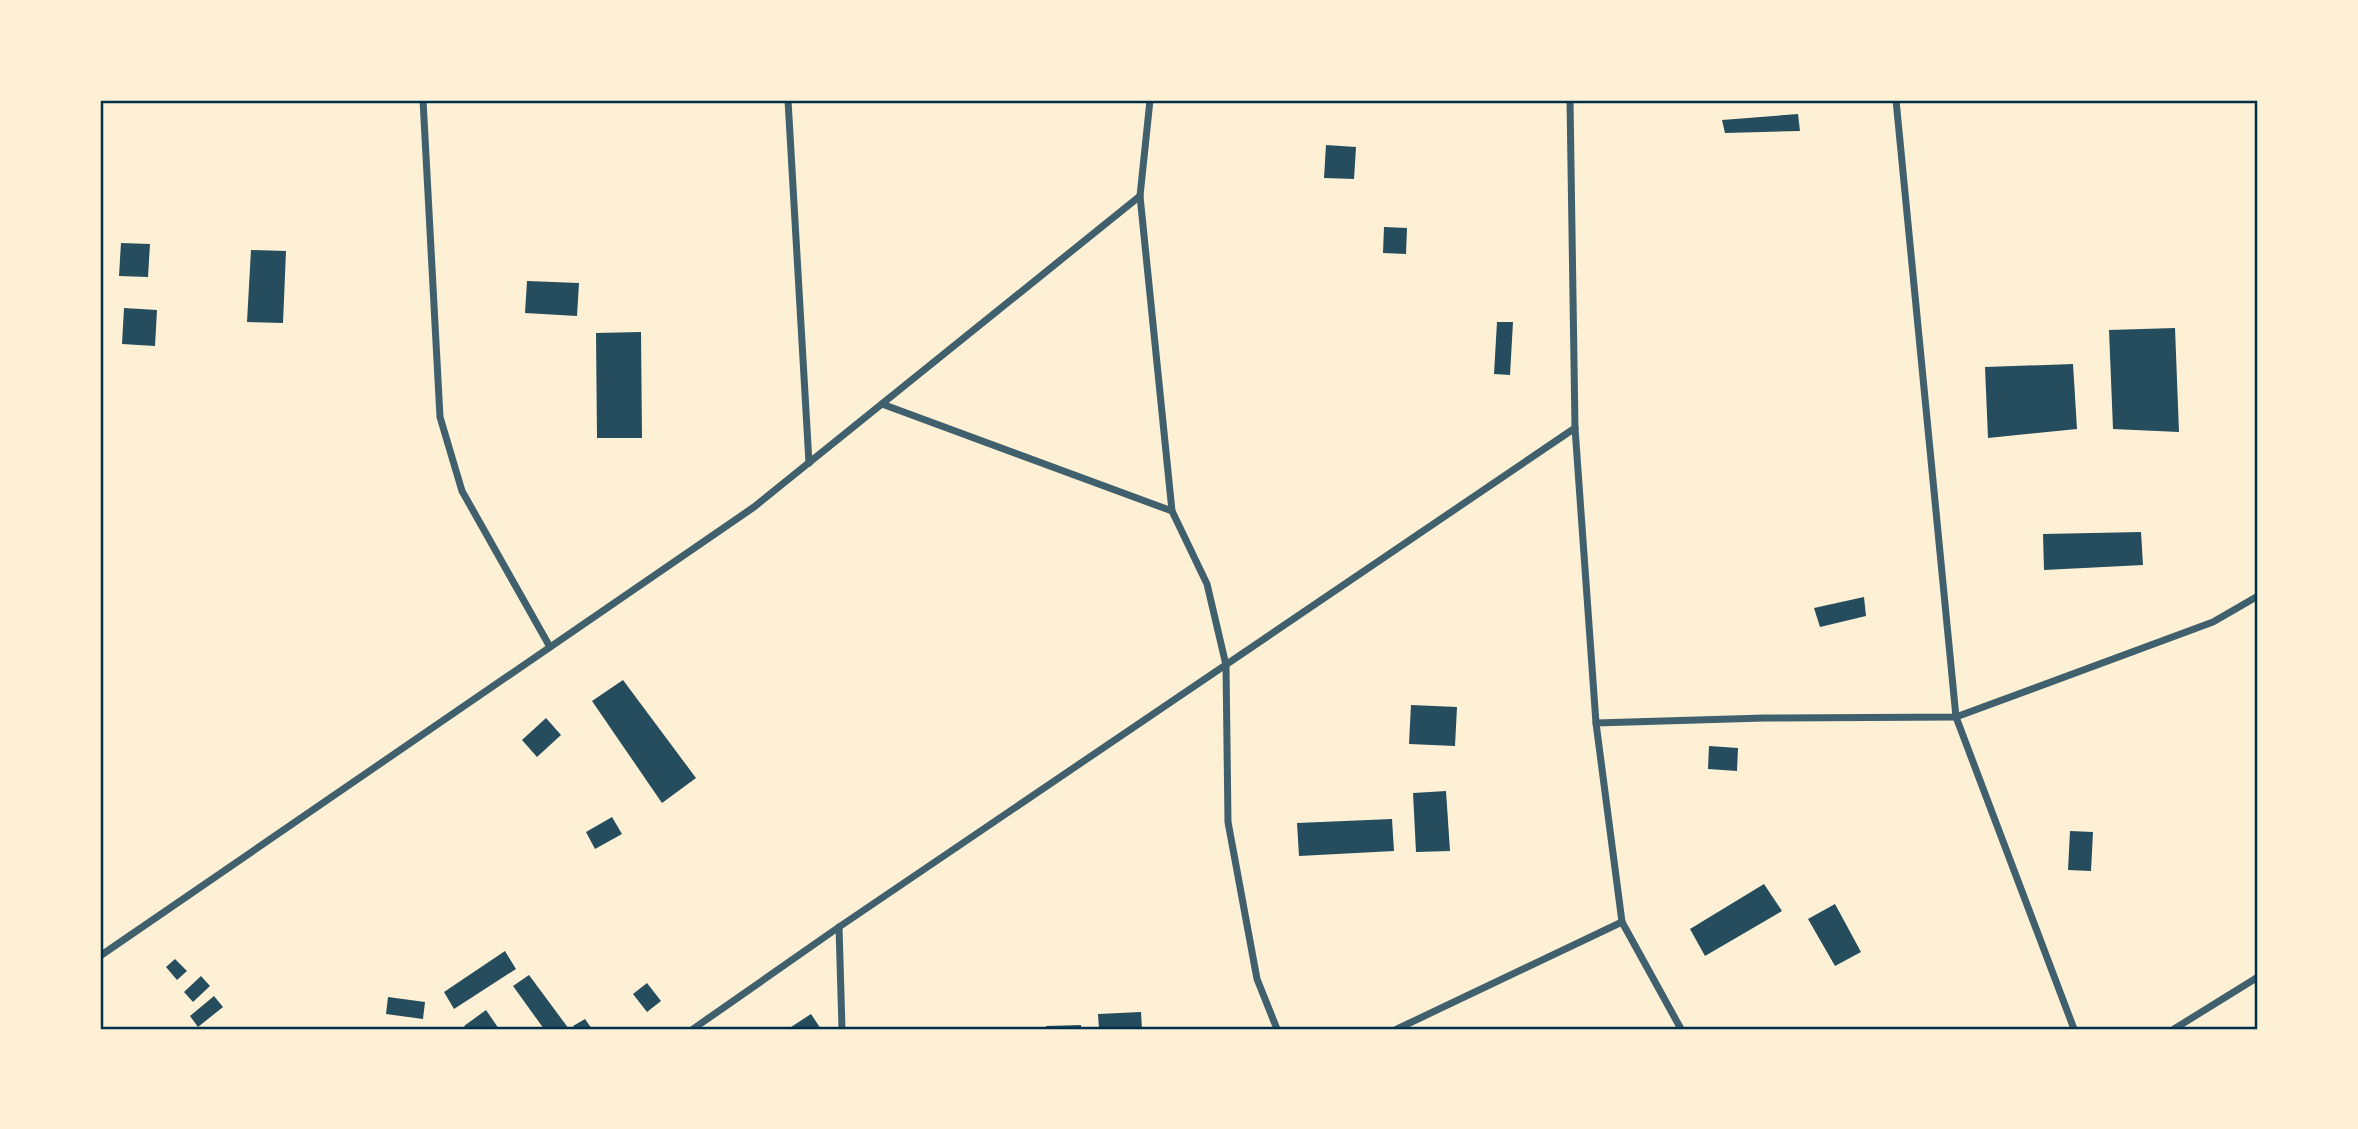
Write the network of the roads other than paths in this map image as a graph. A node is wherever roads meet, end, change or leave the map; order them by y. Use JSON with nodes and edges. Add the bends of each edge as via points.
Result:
{"nodes":[{"id":1,"x":423,"y":100,"type":"edge"},
{"id":2,"x":788,"y":100,"type":"edge"},
{"id":3,"x":1150,"y":100,"type":"edge"},
{"id":4,"x":1570,"y":100,"type":"edge"},
{"id":5,"x":1896,"y":100,"type":"edge"},
{"id":6,"x":1140,"y":196,"type":"junction"},
{"id":7,"x":882,"y":404,"type":"junction"},
{"id":8,"x":1575,"y":428,"type":"junction"},
{"id":9,"x":810,"y":463,"type":"junction"},
{"id":10,"x":1172,"y":511,"type":"junction"},
{"id":11,"x":2258,"y":596,"type":"edge"},
{"id":12,"x":550,"y":646,"type":"junction"},
{"id":13,"x":1226,"y":665,"type":"junction"},
{"id":14,"x":1956,"y":717,"type":"junction"},
{"id":15,"x":1595,"y":723,"type":"junction"},
{"id":16,"x":1622,"y":922,"type":"junction"},
{"id":17,"x":839,"y":927,"type":"junction"},
{"id":18,"x":100,"y":956,"type":"edge"},
{"id":19,"x":2258,"y":977,"type":"edge"},
{"id":20,"x":692,"y":1029,"type":"edge"},
{"id":21,"x":842,"y":1029,"type":"edge"},
{"id":22,"x":1277,"y":1029,"type":"edge"},
{"id":23,"x":1397,"y":1029,"type":"edge"},
{"id":24,"x":1681,"y":1029,"type":"edge"},
{"id":25,"x":2074,"y":1029,"type":"edge"},
{"id":26,"x":2174,"y":1029,"type":"edge"}],
"edges":[{"from":1,"to":12,"type":"street","via":[[440,417],[462,491]]},
{"from":2,"to":9,"type":"street"},
{"from":3,"to":6,"type":"street"},
{"from":4,"to":8,"type":"street"},
{"from":5,"to":14,"type":"street"},
{"from":6,"to":7,"type":"street"},
{"from":6,"to":10,"type":"street"},
{"from":7,"to":9,"type":"street"},
{"from":7,"to":10,"type":"street"},
{"from":8,"to":13,"type":"street"},
{"from":8,"to":15,"type":"street"},
{"from":9,"to":12,"type":"street","via":[[754,507]]},
{"from":10,"to":13,"type":"street","via":[[1207,584]]},
{"from":11,"to":14,"type":"street","via":[[2213,622]]},
{"from":12,"to":18,"type":"street"},
{"from":13,"to":17,"type":"street"},
{"from":13,"to":22,"type":"street","via":[[1228,822],[1258,979]]},
{"from":14,"to":15,"type":"street"},
{"from":14,"to":25,"type":"street"},
{"from":15,"to":16,"type":"street"},
{"from":16,"to":23,"type":"street"},
{"from":16,"to":24,"type":"street"},
{"from":17,"to":20,"type":"street"},
{"from":17,"to":21,"type":"street"},
{"from":19,"to":26,"type":"street"}]}
